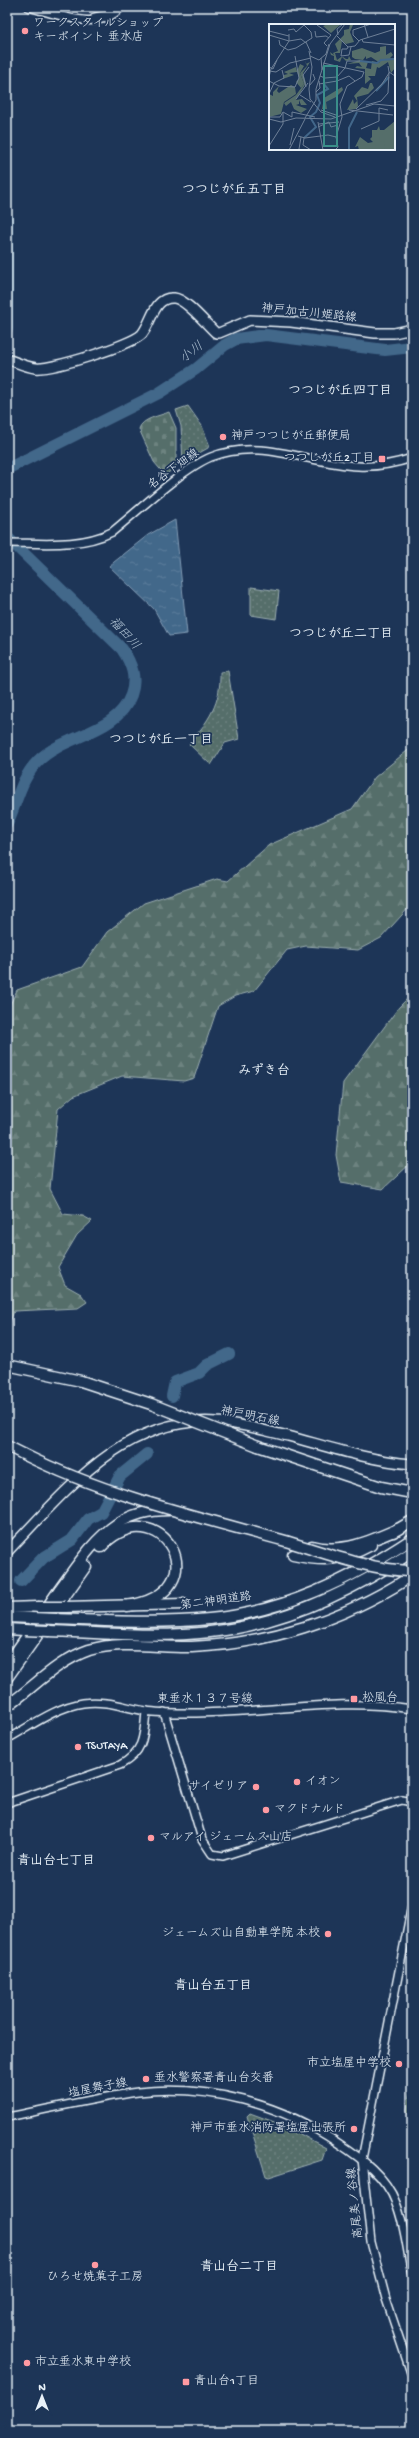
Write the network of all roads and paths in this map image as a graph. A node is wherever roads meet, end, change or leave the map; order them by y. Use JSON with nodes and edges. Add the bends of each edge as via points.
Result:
{"nodes":[{"id":1,"x":28,"y":7,"type":"edge"},
{"id":2,"x":114,"y":7,"type":"edge"},
{"id":3,"x":121,"y":7,"type":"edge"},
{"id":4,"x":66,"y":16,"type":"junction"},
{"id":5,"x":412,"y":329,"type":"edge"},
{"id":6,"x":7,"y":359,"type":"edge"},
{"id":7,"x":412,"y":458,"type":"edge"},
{"id":8,"x":7,"y":543,"type":"edge"},
{"id":9,"x":7,"y":1365,"type":"edge"},
{"id":10,"x":7,"y":1446,"type":"edge"},
{"id":11,"x":412,"y":1464,"type":"edge"},
{"id":12,"x":412,"y":1493,"type":"edge"},
{"id":13,"x":412,"y":1521,"type":"edge"},
{"id":14,"x":398,"y":1529,"type":"junction"},
{"id":15,"x":412,"y":1538,"type":"edge"},
{"id":16,"x":7,"y":1552,"type":"edge"},
{"id":17,"x":412,"y":1552,"type":"edge"},
{"id":18,"x":293,"y":1555,"type":"dead end"},
{"id":19,"x":409,"y":1574,"type":"edge"},
{"id":20,"x":184,"y":1604,"type":"dead end"},
{"id":21,"x":127,"y":1606,"type":"junction"},
{"id":22,"x":7,"y":1608,"type":"edge"},
{"id":23,"x":7,"y":1617,"type":"edge"},
{"id":24,"x":7,"y":1629,"type":"edge"},
{"id":25,"x":7,"y":1665,"type":"edge"},
{"id":26,"x":7,"y":1678,"type":"edge"},
{"id":27,"x":7,"y":1706,"type":"edge"},
{"id":28,"x":412,"y":1710,"type":"edge"},
{"id":29,"x":146,"y":1711,"type":"junction"},
{"id":30,"x":164,"y":1712,"type":"junction"},
{"id":31,"x":7,"y":1740,"type":"edge"},
{"id":32,"x":412,"y":1802,"type":"edge"},
{"id":33,"x":7,"y":1803,"type":"edge"},
{"id":34,"x":412,"y":1905,"type":"edge"},
{"id":35,"x":7,"y":2117,"type":"edge"},
{"id":36,"x":362,"y":2159,"type":"junction"},
{"id":37,"x":412,"y":2274,"type":"edge"},
{"id":38,"x":412,"y":2376,"type":"edge"}],
"edges":[{"from":1,"to":4,"type":"street"},
{"from":2,"to":4,"type":"street","via":[[106,14],[94,18]]},
{"from":3,"to":4,"type":"street","via":[[112,16],[99,21]]},
{"from":5,"to":6,"type":"main road","name":"神戸加古川姫路線","via":[[394,333],[375,332],[250,320],[216,333],[181,299],[173,298],[158,304],[142,334],[82,360],[51,368],[36,368]]},
{"from":7,"to":8,"type":"street","name":"名谷下畑線","via":[[383,466],[357,466],[278,451],[232,451],[198,464],[112,532],[90,540]]},
{"from":9,"to":12,"type":"highway","bridge":true,"via":[[81,1381],[151,1404],[258,1446],[381,1487]]},
{"from":10,"to":19,"type":"highway","bridge":true,"via":[[74,1478],[119,1495],[372,1566]]},
{"from":11,"to":16,"type":"main road","name":"神戸明石線","via":[[380,1459],[233,1423],[200,1421],[165,1427],[124,1443],[100,1459]]},
{"from":13,"to":14,"type":"highway"},
{"from":14,"to":18,"type":"highway","via":[[341,1558],[323,1560]]},
{"from":14,"to":25,"type":"highway","via":[[352,1546],[324,1548],[182,1511],[161,1510],[134,1516],[109,1530],[93,1546]]},
{"from":15,"to":23,"type":"highway","name":"第二神明道路","bridge":true,"via":[[341,1581],[300,1598],[256,1611],[183,1621]]},
{"from":17,"to":24,"type":"highway","bridge":true,"via":[[327,1600],[285,1616],[237,1628],[197,1633],[154,1634]]},
{"from":19,"to":27,"type":"highway","via":[[386,1592],[334,1616],[306,1627],[261,1639],[214,1646],[114,1646],[90,1650],[57,1666]]},
{"from":20,"to":21,"type":"highway"},
{"from":21,"to":22,"type":"highway","bridge":true},
{"from":21,"to":26,"type":"highway","via":[[157,1598],[174,1579],[176,1563],[172,1548],[155,1531],[131,1528],[106,1541]]},
{"from":28,"to":30,"type":"street","name":"東垂水１３７号線","via":[[394,1706],[351,1705],[191,1713]]},
{"from":29,"to":30,"type":"street","name":"東垂水１３７号線"},
{"from":29,"to":31,"type":"street","name":"東垂水１３７号線","via":[[118,1703],[82,1703],[62,1708]]},
{"from":29,"to":33,"type":"street","via":[[141,1745],[133,1758],[120,1765]]},
{"from":30,"to":32,"type":"street","via":[[202,1839],[212,1854],[223,1856],[402,1800]]},
{"from":34,"to":36,"type":"street","name":"高尾美ノ谷線"},
{"from":35,"to":36,"type":"street","name":"塩屋舞子線","via":[[139,2092],[214,2094],[271,2107],[302,2122]]},
{"from":36,"to":37,"type":"street","name":"塩屋舞子線","via":[[382,2180],[396,2203]]},
{"from":36,"to":38,"type":"street","name":"高尾美ノ谷線","via":[[371,2242],[388,2306]]}]}
